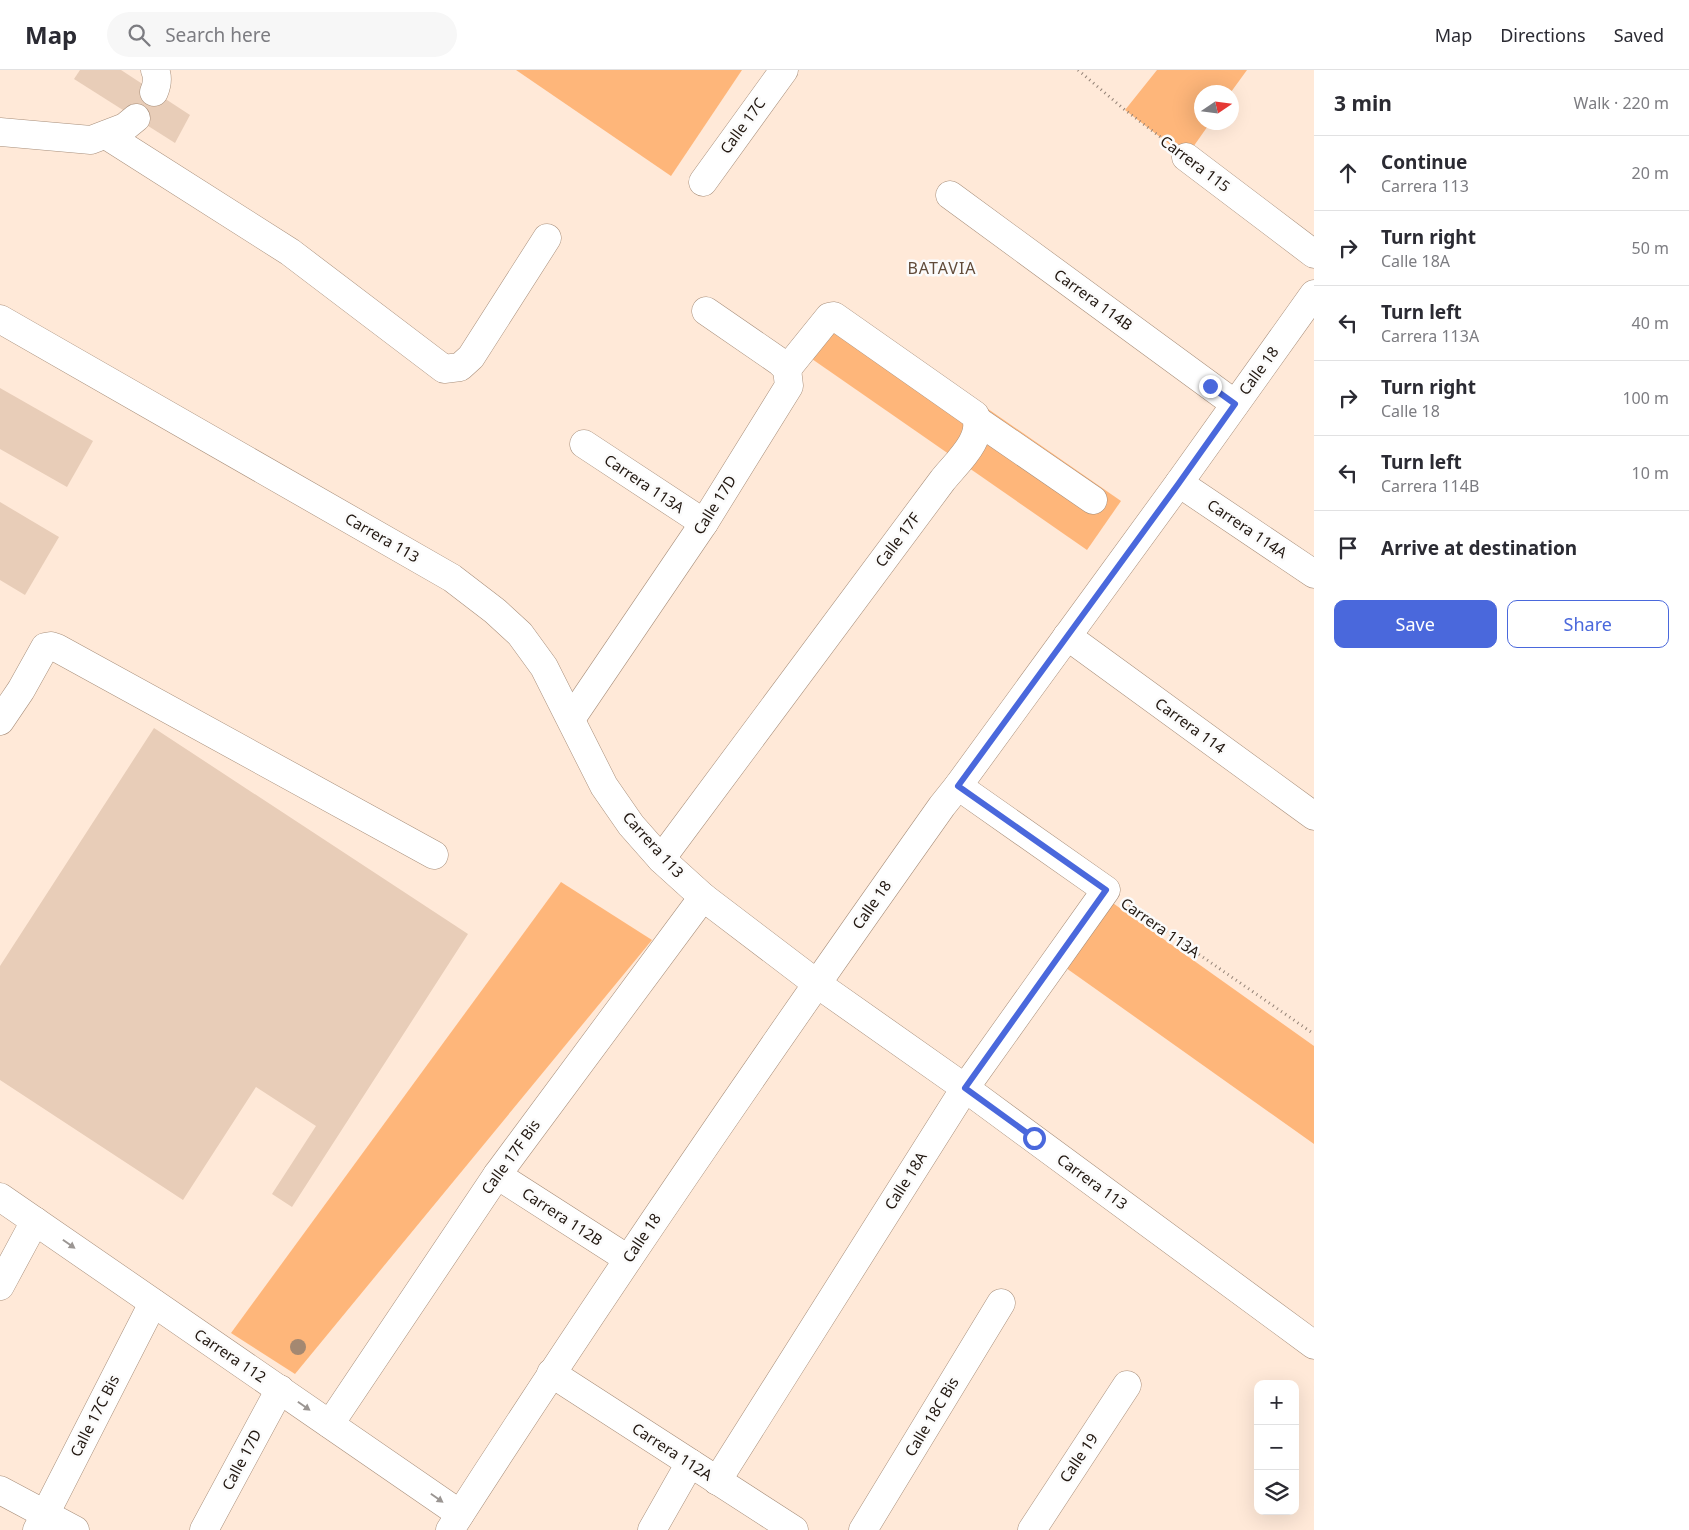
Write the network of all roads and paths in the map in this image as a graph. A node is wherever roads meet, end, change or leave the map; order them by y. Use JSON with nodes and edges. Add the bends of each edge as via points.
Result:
{"nodes":[{"id":1,"x":784,"y":70,"type":"edge"},
{"id":2,"x":1078,"y":70,"type":"edge"},
{"id":3,"x":136,"y":118,"type":"dead end"},
{"id":4,"x":0,"y":132,"type":"edge"},
{"id":5,"x":106,"y":135,"type":"junction"},
{"id":6,"x":1186,"y":157,"type":"joint"},
{"id":7,"x":703,"y":182,"type":"dead end"},
{"id":8,"x":950,"y":195,"type":"dead end"},
{"id":9,"x":548,"y":238,"type":"dead end"},
{"id":10,"x":1314,"y":254,"type":"edge"},
{"id":11,"x":1314,"y":294,"type":"edge"},
{"id":12,"x":706,"y":311,"type":"dead end"},
{"id":13,"x":0,"y":319,"type":"edge"},
{"id":14,"x":787,"y":369,"type":"junction"},
{"id":15,"x":1235,"y":404,"type":"junction"},
{"id":16,"x":978,"y":421,"type":"junction"},
{"id":17,"x":584,"y":444,"type":"dead end"},
{"id":18,"x":1179,"y":483,"type":"junction"},
{"id":19,"x":1093,"y":500,"type":"dead end"},
{"id":20,"x":704,"y":523,"type":"junction"},
{"id":21,"x":1314,"y":574,"type":"edge"},
{"id":22,"x":1067,"y":636,"type":"junction"},
{"id":23,"x":570,"y":719,"type":"junction"},
{"id":24,"x":0,"y":721,"type":"edge"},
{"id":25,"x":958,"y":786,"type":"junction"},
{"id":26,"x":1314,"y":816,"type":"edge"},
{"id":27,"x":434,"y":855,"type":"dead end"},
{"id":28,"x":662,"y":859,"type":"junction"},
{"id":29,"x":1106,"y":890,"type":"junction"},
{"id":30,"x":703,"y":897,"type":"junction"},
{"id":31,"x":816,"y":983,"type":"junction"},
{"id":32,"x":1314,"y":1034,"type":"edge"},
{"id":33,"x":965,"y":1088,"type":"junction"},
{"id":34,"x":497,"y":1175,"type":"junction"},
{"id":35,"x":0,"y":1197,"type":"edge"},
{"id":36,"x":35,"y":1221,"type":"junction"},
{"id":37,"x":628,"y":1259,"type":"junction"},
{"id":38,"x":0,"y":1286,"type":"edge"},
{"id":39,"x":153,"y":1303,"type":"junction"},
{"id":40,"x":1001,"y":1303,"type":"dead end"},
{"id":41,"x":1314,"y":1345,"type":"edge"},
{"id":42,"x":551,"y":1373,"type":"junction"},
{"id":43,"x":1127,"y":1385,"type":"dead end"},
{"id":44,"x":280,"y":1389,"type":"junction"},
{"id":45,"x":330,"y":1424,"type":"junction"},
{"id":46,"x":690,"y":1463,"type":"junction"},
{"id":47,"x":717,"y":1481,"type":"junction"},
{"id":48,"x":0,"y":1490,"type":"edge"},
{"id":49,"x":41,"y":1522,"type":"edge"},
{"id":50,"x":455,"y":1522,"type":"edge"},
{"id":51,"x":75,"y":1530,"type":"edge"},
{"id":52,"x":204,"y":1530,"type":"edge"},
{"id":53,"x":652,"y":1530,"type":"edge"},
{"id":54,"x":794,"y":1530,"type":"edge"},
{"id":55,"x":863,"y":1530,"type":"edge"},
{"id":56,"x":1032,"y":1530,"type":"edge"}],
"edges":[{"from":1,"to":7,"type":"street","name":"Calle 17C"},
{"from":2,"to":6,"type":"path","name":"Carrera 115"},
{"from":3,"to":5,"type":"street"},
{"from":4,"to":5,"type":"street","via":[[91,140]]},
{"from":5,"to":9,"type":"street","via":[[290,252],[444,370],[460,368],[471,357]]},
{"from":6,"to":10,"type":"street","name":"Carrera 115"},
{"from":8,"to":15,"type":"street","name":"Carrera 114B"},
{"from":11,"to":15,"type":"street","name":"Calle 18"},
{"from":12,"to":14,"type":"street"},
{"from":13,"to":23,"type":"street","name":"Carrera 113","via":[[452,578],[520,634],[544,667]]},
{"from":14,"to":16,"type":"street","via":[[829,317],[834,316],[975,415]]},
{"from":14,"to":20,"type":"street","name":"Calle 17D","via":[[789,386]]},
{"from":15,"to":18,"type":"street","name":"Calle 18"},
{"from":16,"to":19,"type":"street"},
{"from":16,"to":28,"type":"street","name":"Calle 17F","via":[[974,441]]},
{"from":17,"to":20,"type":"street","name":"Carrera 113A"},
{"from":18,"to":21,"type":"street","name":"Carrera 114A"},
{"from":18,"to":22,"type":"street","name":"Calle 18"},
{"from":20,"to":23,"type":"street","name":"Calle 17D"},
{"from":22,"to":25,"type":"street","name":"Calle 18"},
{"from":22,"to":26,"type":"street","name":"Carrera 114"},
{"from":23,"to":28,"type":"street","name":"Carrera 113","via":[[604,786],[631,825]]},
{"from":24,"to":27,"type":"street","via":[[45,647],[57,648]]},
{"from":25,"to":29,"type":"street","name":"Carrera 113A"},
{"from":25,"to":31,"type":"street","name":"Calle 18"},
{"from":28,"to":30,"type":"street","name":"Carrera 113"},
{"from":29,"to":32,"type":"path","name":"Carrera 113A"},
{"from":29,"to":33,"type":"street","name":"Calle 18A"},
{"from":30,"to":31,"type":"street","name":"Carrera 113"},
{"from":30,"to":34,"type":"street","name":"Calle 17F Bis"},
{"from":31,"to":33,"type":"street","name":"Carrera 113"},
{"from":31,"to":37,"type":"street","name":"Calle 18"},
{"from":33,"to":41,"type":"street","name":"Carrera 113"},
{"from":33,"to":47,"type":"street","name":"Calle 18A"},
{"from":34,"to":37,"type":"street","name":"Carrera 112B"},
{"from":34,"to":45,"type":"street","name":"Calle 17F Bis"},
{"from":35,"to":36,"type":"street","name":"Carrera 112"},
{"from":36,"to":38,"type":"street"},
{"from":36,"to":39,"type":"street","name":"Carrera 112","one_way":true},
{"from":37,"to":42,"type":"street","name":"Calle 18"},
{"from":39,"to":44,"type":"street","name":"Carrera 112"},
{"from":39,"to":49,"type":"street","name":"Calle 17C Bis"},
{"from":40,"to":55,"type":"street","name":"Calle 18C Bis"},
{"from":42,"to":46,"type":"street","name":"Carrera 112A"},
{"from":42,"to":50,"type":"street","name":"Calle 18"},
{"from":43,"to":56,"type":"street","name":"Calle 19"},
{"from":44,"to":45,"type":"street","name":"Carrera 112","one_way":true},
{"from":44,"to":52,"type":"street","name":"Calle 17D"},
{"from":45,"to":50,"type":"street","name":"Carrera 112","one_way":true},
{"from":46,"to":47,"type":"street","name":"Carrera 112A"},
{"from":46,"to":53,"type":"street"},
{"from":47,"to":54,"type":"street","name":"Carrera 112A"},
{"from":48,"to":49,"type":"street"},
{"from":49,"to":51,"type":"street"}]}
